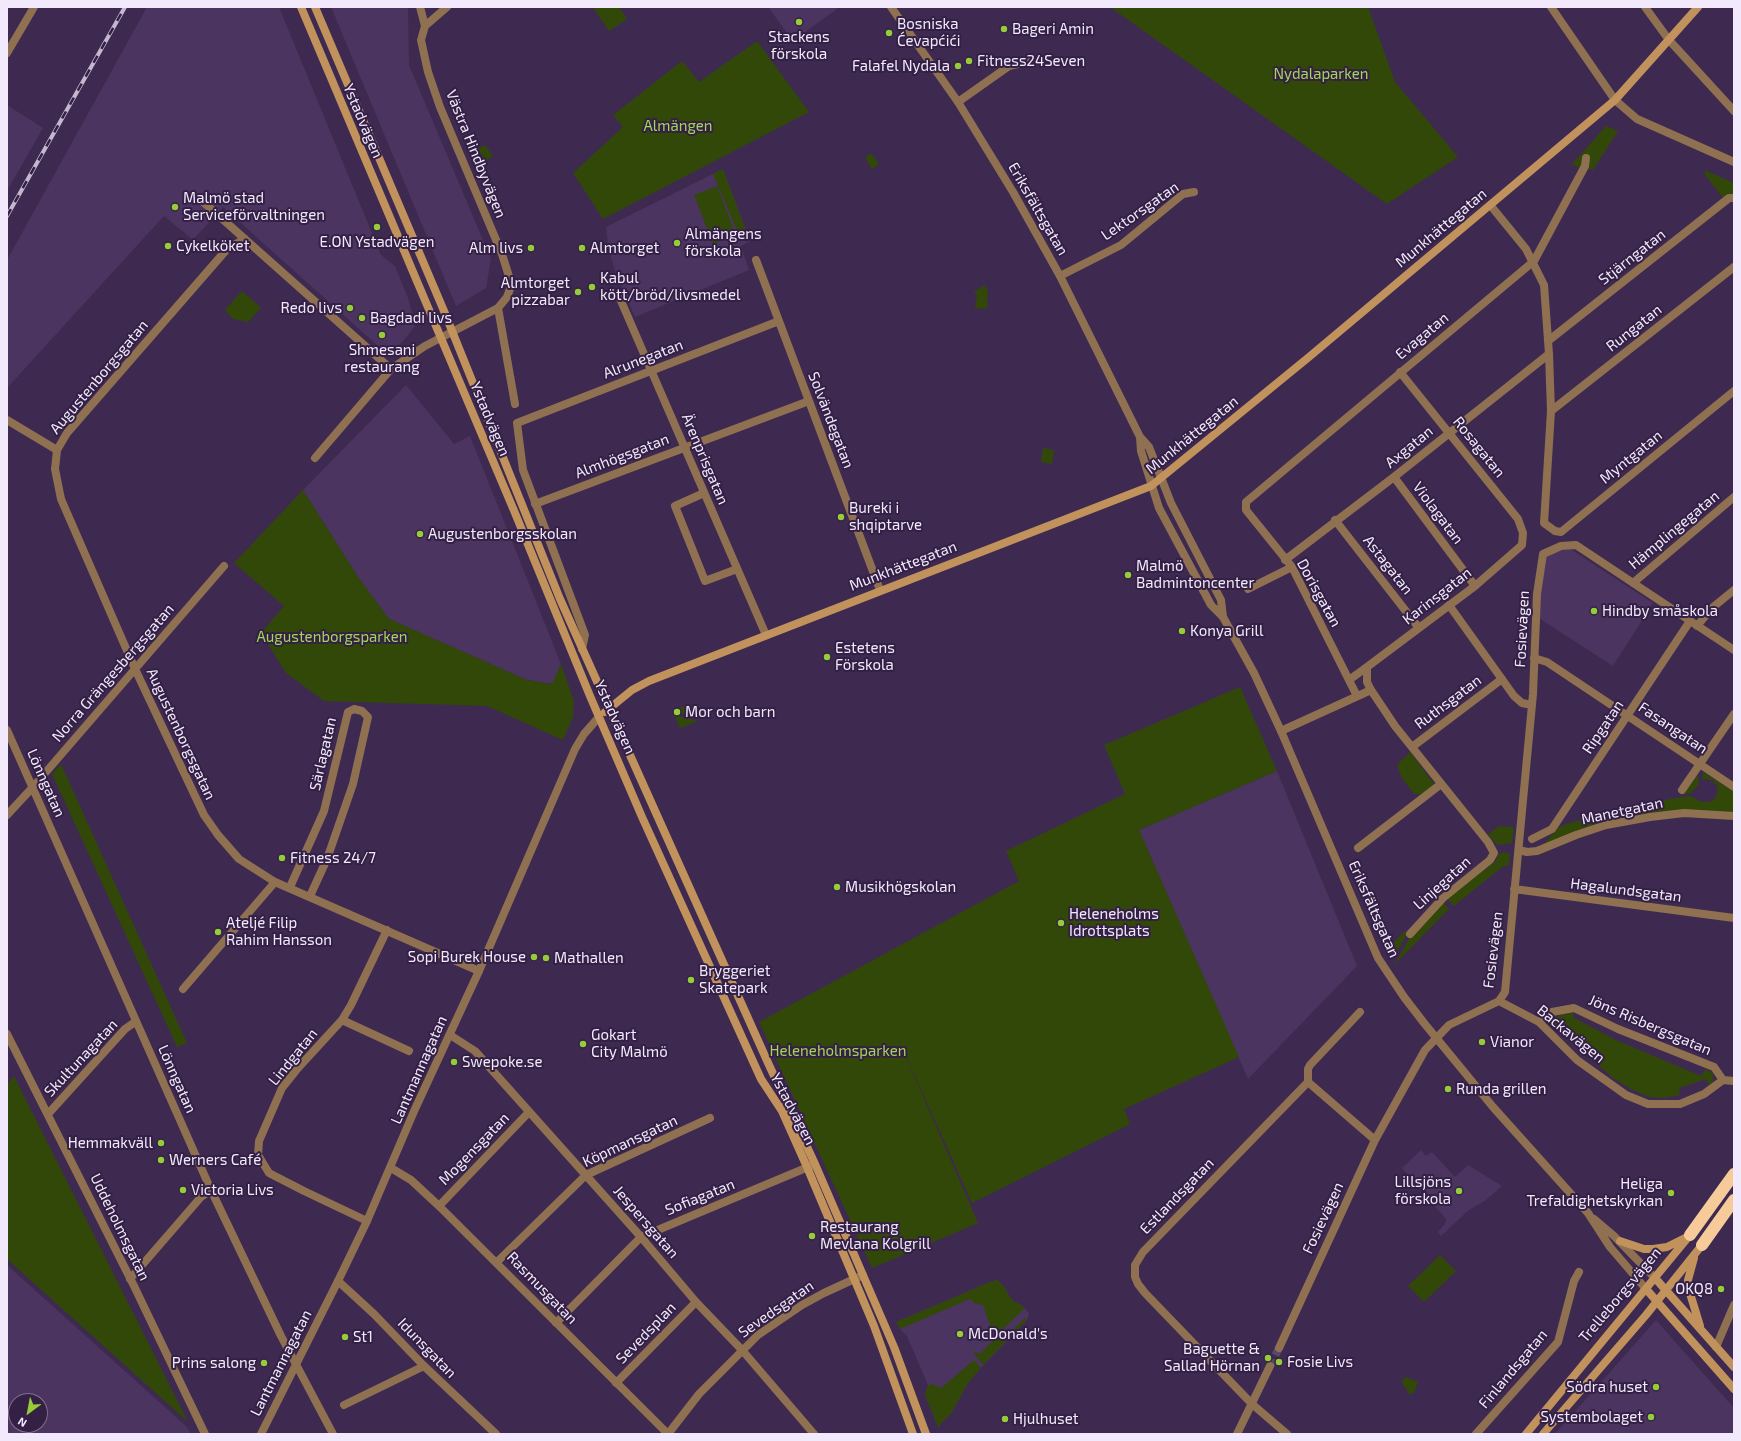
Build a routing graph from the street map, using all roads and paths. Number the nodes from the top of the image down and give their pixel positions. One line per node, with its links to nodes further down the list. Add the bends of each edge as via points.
1 (34, 7): 12 (street)
2 (301, 7): 32 (main road, Ystadvägen)
3 (315, 7): 31 (main road, Ystadvägen)
4 (420, 7): 10 (street, Västra Hindbyvägen)
5 (447, 7): 10 (street)
6 (891, 7): 15 (street, Eriksfältsgatan)
7 (1551, 7): 14 (street)
8 (1645, 7): 11 (street)
9 (1698, 7): 11 (main road, Munkhättegatan)
10 (425, 26): 29 (street, Västra Hindbyvägen, via 421,40 428,72 502,254 511,283 506,297)
11 (1669, 40): 14 (main road, Munkhättegatan); 16 (street)
12 (7, 53)
13 (1031, 62): 15 (street, via 1009,66)
14 (1615, 100): 18 (street, via 1637,119 1656,129); 22 (main road, Munkhättegatan)
15 (958, 102): 27 (street, Eriksfältsgatan)
16 (1734, 111)
17 (1586, 158): 25 (street, Evagatan, via 1585,166)
18 (1734, 162)
19 (1194, 192): 27 (street, Lektorsgatan, via 1183,194 1121,244)
20 (1734, 198): 33 (street, Stjärngatan, via 1729,198)
21 (201, 200): 23 (street)
22 (1490, 206): 25 (street); 50 (main road, Munkhättegatan)
23 (245, 239): 35 (street); 47 (street, Augustenborgsgatan, via 228,248 75,424)
24 (756, 260): 30 (street, Solvändegatan)
25 (1534, 261): 33 (street, via 1544,285); 37 (street, Evagatan)
26 (1734, 267): 41 (street, Rungatan)
27 (1060, 276): 45 (street, Eriksfältsgatan)
28 (618, 294): 36 (street, Ärenprisgatan)
29 (498, 308): 31 (street); 40 (street)
30 (779, 321): 36 (street, Alrunegatan); 39 (street, Solvändegatan)
31 (452, 332): 32 (street); 72 (main road, Ystadvägen)
32 (440, 338): 35 (street); 85 (main road, Ystadvägen)
33 (1548, 341): 34 (street)
34 (1549, 354): 41 (street); 44 (street, Axgatan)
35 (391, 369): 48 (street)
36 (652, 371): 43 (street, Alrunegatan); 46 (street, Ärenprisgatan)
37 (1400, 372): 44 (street, Rosagatan); 55 (street, Evagatan, via 1250,497 1246,502)
38 (1734, 391): 41 (street, Myntgatan, via 1561,532 1544,523)
39 (809, 401): 46 (street, Almhögsgatan); 65 (street, Solvändegatan)
40 (515, 404)
41 (1551, 411)
42 (7, 420): 47 (street)
43 (517, 423): 54 (street, Ystadvägen, via 523,470)
44 (1449, 432): 49 (street, Axgatan); 57 (street, Rosagatan, via 1518,519 1524,533)
45 (1140, 437): 50 (street, Eriksfältsgatan, via 1149,447); 51 (street, Eriksfältsgatan, via 1141,451)
46 (685, 448): 52 (street, Ärenprisgatan); 54 (street, Almhögsgatan)
47 (57, 450): 76 (street, Augustenborgsgatan, via 55,469 61,499)
48 (315, 458)
49 (1394, 477): 56 (street, Axgatan); 63 (street, Violagatan)
50 (1162, 478): 51 (main road, Munkhättegatan); 68 (street, Eriksfältsgatan, via 1171,503 1221,600)
51 (1151, 486): 65 (main road, Munkhättegatan); 68 (street, Eriksfältsgatan, via 1159,508 1211,605)
52 (704, 493): 61 (street, Ärenprisgatan); 61 (street, via 675,506 705,581)
53 (1734, 497): 62 (street, Hämplingegatan)
54 (535, 504): 72 (street, Ystadvägen, via 585,635)
55 (1246, 510): 58 (street, Dorisgatan)
56 (1335, 520): 58 (street, Axgatan); 70 (street, Astagatan)
57 (1522, 545): 63 (street, Karinsgatan)
58 (1285, 560): 60 (street, Dorisgatan)
59 (224, 566): 76 (street, Norra Grängesbergsgatan)
60 (1292, 567): 64 (street); 78 (street, Dorisgatan)
61 (737, 569): 71 (street, Ärenprisgatan)
62 (1633, 583): 69 (street); 74 (street, Fosievägen, via 1576,545 1561,546 1543,554 1537,594)
63 (1475, 586): 67 (street, Karinsgatan)
64 (1248, 589)
65 (880, 590): 71 (main road, Munkhättegatan)
66 (1734, 590): 69 (street, Ripgatan)
67 (1449, 605): 70 (street, Karinsgatan); 77 (street)
68 (1223, 617): 87 (street, Eriksfältsgatan, via 1254,673)
69 (1694, 623): 73 (street); 84 (street, Ripgatan)
70 (1419, 628): 75 (street, Karinsgatan)
71 (766, 635): 82 (main road, Munkhättegatan, via 649,680)
72 (582, 649): 82 (main road, Ystadvägen)
73 (1734, 650)
74 (1534, 658): 81 (street, Fosievägen); 84 (street, Fasangatan, via 1547,662)
75 (1367, 667): 78 (street, Karinsgatan); 79 (street, via 1367,682)
76 (135, 669): 91 (street, Norra Grängesbergsgatan); 99 (street, Augustenborgsgatan, via 204,815 238,859)
77 (1502, 679): 81 (street, via 1522,703); 88 (street, Ruthsgatan)
78 (1349, 680): 80 (street, Dorisgatan)
79 (1371, 690): 80 (street); 88 (street)
80 (1357, 696): 87 (street)
81 (1532, 705): 98 (street, Fosievägen)
82 (608, 709): 85 (main road, Munkhättegatan); 124 (main road, Ystadvägen)
83 (1734, 714): 89 (street)
84 (1628, 715): 89 (street, Fasangatan); 96 (street, Ripgatan, via 1552,829)
85 (599, 717): 106 (street, Lantmannagatan, via 575,749); 126 (main road, Ystadvägen, via 761,1079 782,1111)
86 (7, 730): 91 (street, Lönngatan)
87 (1281, 731): 115 (street, Eriksfältsgatan, via 1378,958 1404,997)
88 (1412, 747): 90 (street)
89 (1701, 763): 92 (street, Fasangatan); 93 (street)
90 (1441, 784): 97 (street); 105 (street, Linjegatan, via 1494,853 1490,860 1443,898)
91 (33, 786): 94 (street, Norra Grängesbergsgatan); 111 (street, Lönngatan)
92 (1734, 787)
93 (1682, 790)
94 (7, 816)
95 (1734, 816): 98 (street, Manetgatan, via 1684,813 1650,817 1606,825 1537,851)
96 (1532, 839)
97 (1358, 848)
98 (1519, 850): 101 (street, Fosievägen)
99 (275, 882): 100 (street, Augustenborgsgatan); 107 (street)
100 (290, 887): 102 (street, Augustenborgsgatan); 102 (street, Särlagatan, via 324,811 348,712 354,709 362,711 368,717 353,784 332,845)
101 (1514, 889): 103 (street, Hagalundsgatan); 108 (street, Fosievägen, via 1505,992)
102 (310, 896): 104 (street, Augustenborgsgatan)
103 (1734, 918)
104 (387, 930): 106 (street, Augustenborgsgatan); 110 (street, Lindgatan)
105 (1410, 934)
106 (479, 971): 114 (street, Lantmannagatan)
107 (183, 989)
108 (1499, 1001): 112 (street, Backavägen); 115 (street, Fosievägen, via 1449,1025)
109 (1360, 1012): 119 (street, via 1310,1065)
110 (342, 1020): 116 (street); 133 (street, Lindgatan, via 282,1088 259,1141 258,1155 269,1173)
111 (135, 1022): 121 (street, Skultunagatan, via 125,1029); 129 (street, Lönngatan)
112 (1539, 1022): 117 (street, Jöns Risbergsgatan, via 1552,1012 1574,1008 1618,1029 1714,1067); 117 (street, Backavägen, via 1577,1060 1626,1095 1648,1104 1680,1104 1704,1094)
113 (7, 1034): 121 (street, Uddeholmsgatan)
114 (450, 1035): 120 (street, Jespersgatan, via 475,1051); 125 (street, Lantmannagatan)
115 (1436, 1037): 123 (street, Fosievägen, via 1425,1050); 132 (street, Eriksfältsgatan, via 1493,1107)
116 (409, 1051)
117 (1723, 1080): 118 (street)
118 (1734, 1080)
119 (1308, 1082): 123 (street); 161 (street, Estlandsgatan, via 1143,1252 1135,1265 1135,1278 1144,1293)
120 (529, 1112): 128 (street, Jespersgatan); 131 (street, Mogensgatan)
121 (48, 1114): 143 (street, Uddeholmsgatan)
122 (710, 1118): 128 (street, Köpmansgatan)
123 (1375, 1140): 153 (street, Fosievägen)
124 (815, 1164): 126 (street, Sofiagatan); 140 (main road, Ystadvägen)
125 (391, 1168): 131 (street, Rasmusgatan, via 411,1180); 133 (street, Lantmannagatan)
126 (807, 1168): 135 (street, Sofiagatan); 141 (main road, Ystadvägen)
127 (1734, 1174): 134 (highway, Trelleborgsvägen)
128 (586, 1175): 135 (street, Jespersgatan); 138 (street, Köpmansgatan)
129 (211, 1190): 143 (street, via 201,1197); 155 (street, Lönngatan)
130 (1734, 1200): 137 (highway)
131 (439, 1206): 138 (street, Rasmusgatan)
132 (1588, 1213): 136 (street, Eriksfältsgatan); 145 (street, Eriksfältsgatan, via 1610,1247)
133 (367, 1221): 144 (street, Lantmannagatan)
134 (1690, 1235): 136 (main road, via 1667,1247 1653,1249 1644,1249); 142 (main road, Trelleborgsvägen)
135 (641, 1237): 147 (street, Jespersgatan); 150 (street, Sofiagatan)
136 (1620, 1241): 142 (street, Eriksfältsgatan)
137 (1699, 1248): 146 (main road); 151 (main road, via 1688,1280 1692,1304)
138 (497, 1262): 150 (street, Rasmusgatan)
139 (1579, 1272): 173 (street, Finlandsgatan, via 1574,1281 1558,1342)
140 (863, 1275): 141 (street, Sevedsgatan); 170 (main road, Ystadvägen, via 899,1360)
141 (854, 1278): 154 (street, Sevedsgatan, via 802,1305 758,1335); 169 (main road, Ystadvägen)
142 (1655, 1278): 145 (main road, Trelleborgsvägen); 146 (main road)
143 (130, 1279): 163 (street, Uddeholmsgatan)
144 (338, 1281): 155 (street, Lantmannagatan); 156 (street, Idunsgatan)
145 (1646, 1289): 148 (main road); 174 (main road, Trelleborgsvägen)
146 (1666, 1291): 148 (main road); 151 (main road)
147 (696, 1302): 154 (street, Jespersgatan); 159 (street, Sevedsplan)
148 (1657, 1302): 160 (main road); 175 (main road)
149 (1734, 1306): 152 (street)
150 (556, 1323): 159 (street, Rasmusgatan)
151 (1703, 1332): 152 (main road)
152 (1716, 1347): 158 (main road)
153 (1278, 1348)
154 (742, 1350): 167 (street, Sevedsgatan, via 699,1394); 168 (street, Jespersgatan)
155 (296, 1365): 164 (street, Lantmannagatan); 165 (street, Lönngatan)
156 (424, 1366): 162 (street); 166 (street, Idunsgatan)
157 (1270, 1366): 161 (street)
158 (1734, 1367)
159 (616, 1383): 167 (street, Rasmusgatan)
160 (1734, 1389)
161 (1252, 1404): 171 (street); 172 (street)
162 (344, 1405)
163 (205, 1434)
164 (261, 1434)
165 (333, 1434)
166 (496, 1434)
167 (668, 1434)
168 (814, 1434)
169 (913, 1434)
170 (926, 1434)
171 (1237, 1434)
172 (1288, 1434)
173 (1476, 1434)
174 (1526, 1434)
175 (1543, 1434)

